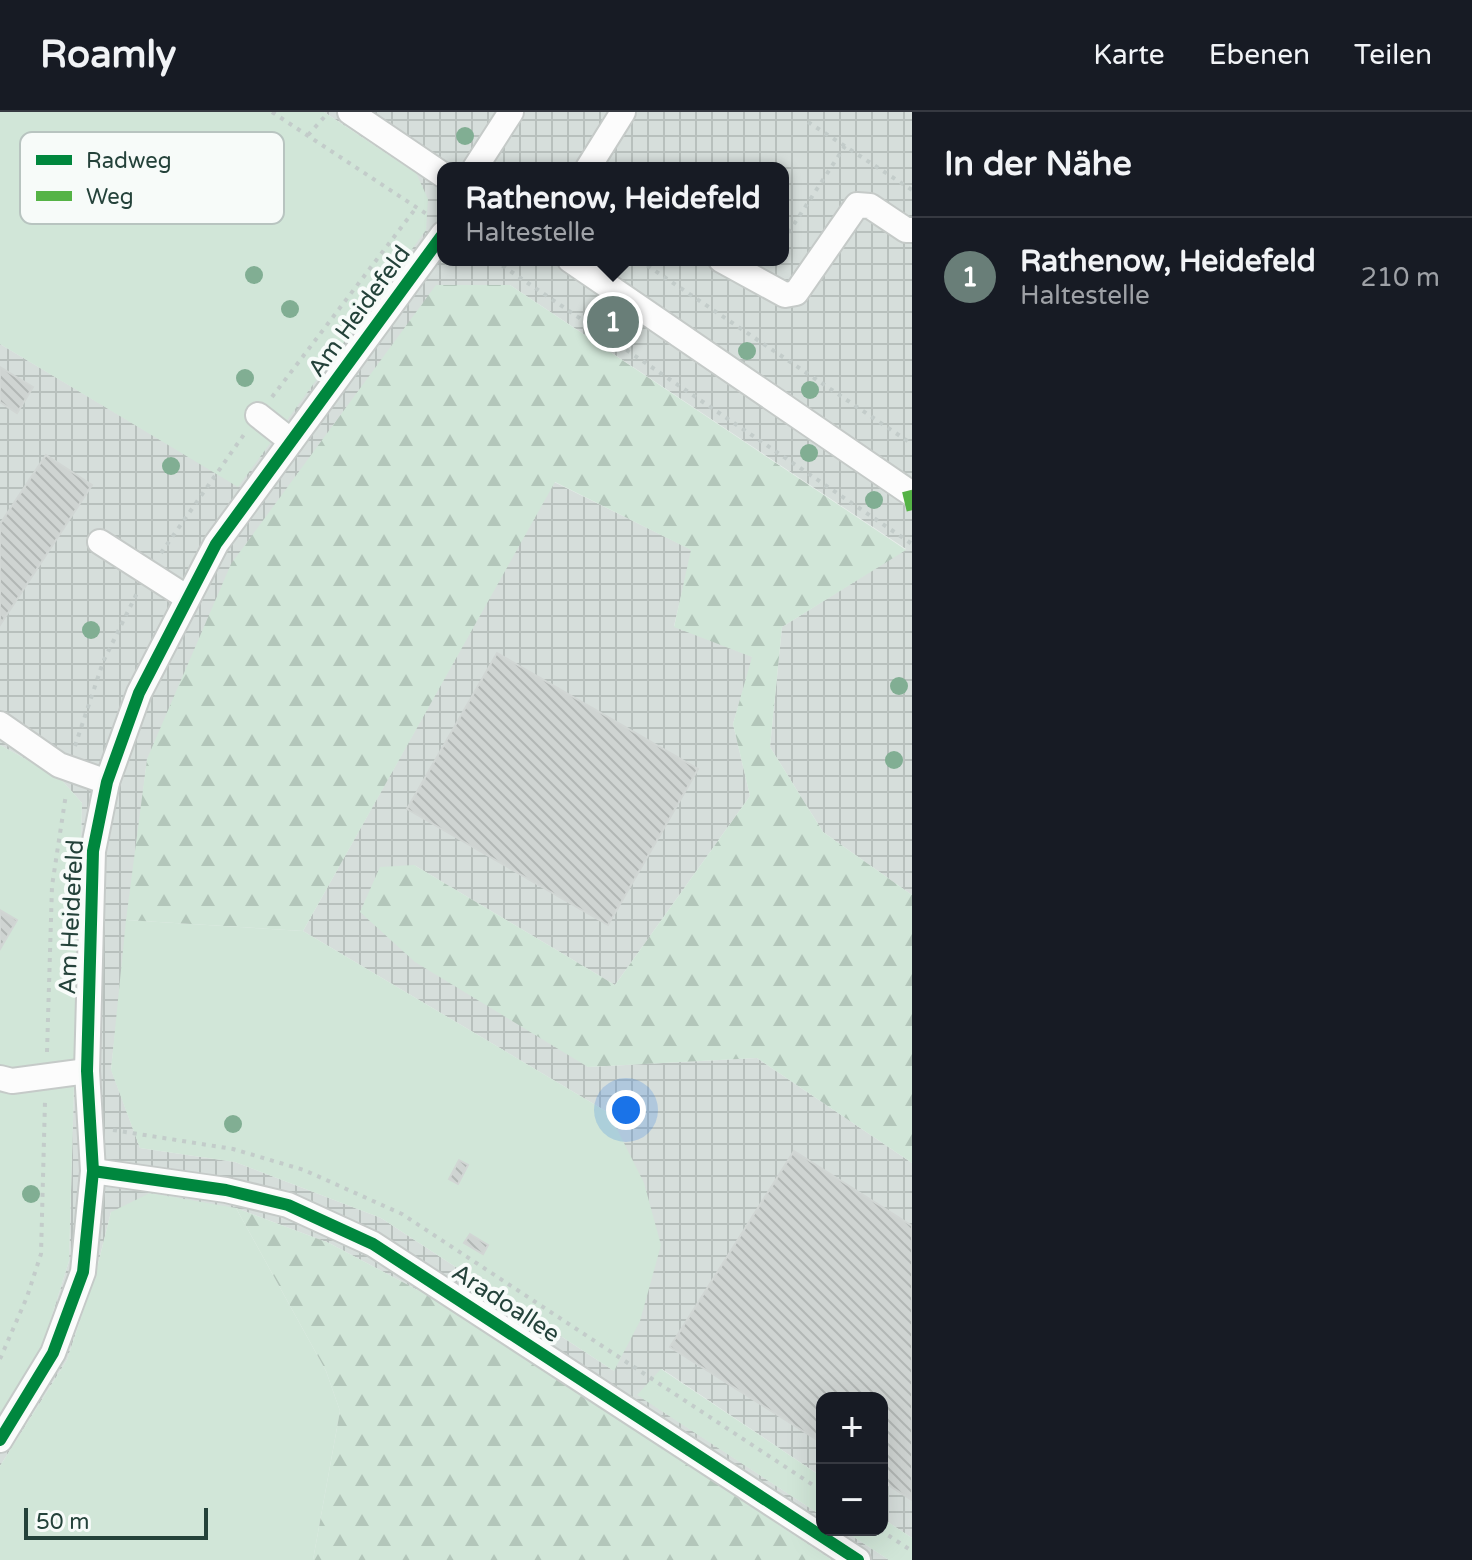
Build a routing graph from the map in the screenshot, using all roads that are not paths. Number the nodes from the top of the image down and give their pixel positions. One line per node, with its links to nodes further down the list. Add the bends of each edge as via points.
1 (350, 112): 6 (street)
2 (511, 112): 4 (street)
3 (623, 112): 5 (street)
4 (479, 162)
5 (592, 162)
6 (437, 171)
7 (436, 225): 12 (street, Am Heidefeld)
8 (912, 230): 10 (street, via 870,206 857,205 796,293 785,295)
9 (579, 266): 13 (street)
10 (718, 266)
11 (258, 415): 12 (street)
12 (291, 441): 15 (street, Am Heidefeld, via 216,544)
13 (912, 494)
14 (100, 542): 15 (street)
15 (186, 597): 17 (street, Am Heidefeld, via 139,693)
16 (0, 724): 17 (street, via 59,765)
17 (107, 782): 18 (street, Am Heidefeld, via 93,851)
18 (87, 1071): 19 (street); 20 (street, Am Heidefeld)
19 (0, 1078)
20 (93, 1171): 21 (street, Am Heidefeld, via 83,1272 53,1353); 22 (street, Aradoallee, via 226,1190 288,1205 373,1244)
21 (0, 1440)
22 (858, 1560)

